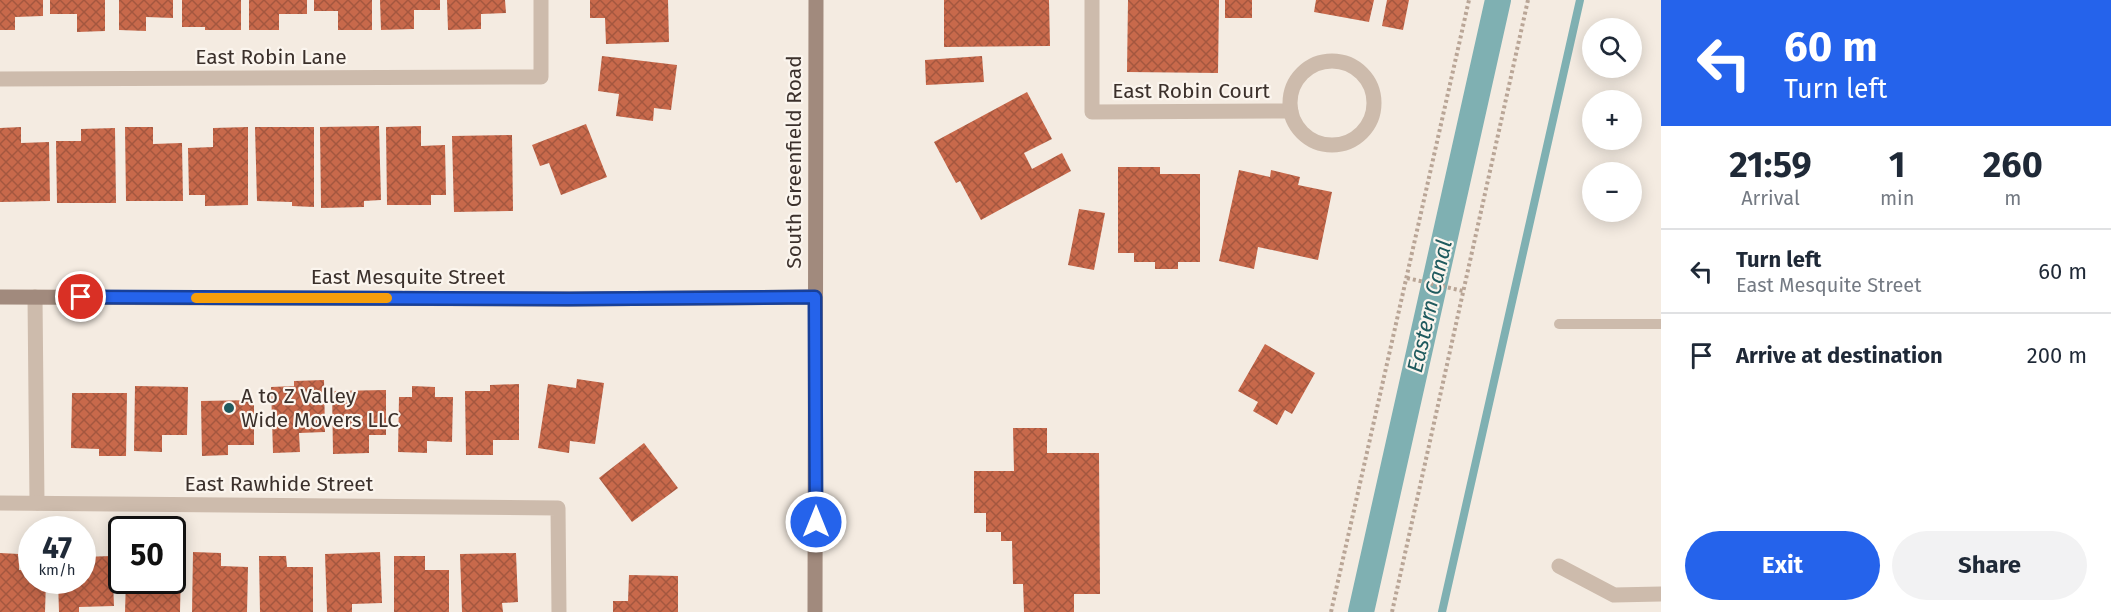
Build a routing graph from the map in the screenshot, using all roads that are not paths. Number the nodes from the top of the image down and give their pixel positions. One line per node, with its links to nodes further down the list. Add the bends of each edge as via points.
1 (542, 0): 4 (street, East Robin Lane, via 542,77)
2 (816, 0): 8 (street, South Greenfield Road)
3 (1092, 0): 5 (street, East Robin Court, via 1092,112)
4 (0, 79)
5 (1291, 111): 5 (street, East Robin Court, via 1305,135 1330,145 1357,137 1370,121 1374,101 1364,75 1341,62 1327,61 1302,73 1292,91)
6 (0, 297): 7 (street, East Mesquite Street)
7 (35, 297): 8 (street, East Mesquite Street); 12 (street)
8 (815, 297): 16 (street, South Greenfield Road)
9 (1559, 324): 10 (lane)
10 (1661, 324)
11 (0, 503): 12 (street, East Rawhide Street)
12 (37, 503): 15 (street, East Rawhide Street, via 558,508)
13 (1559, 566): 14 (street, via 1614,595)
14 (1661, 594)
15 (559, 612)
16 (815, 612)

